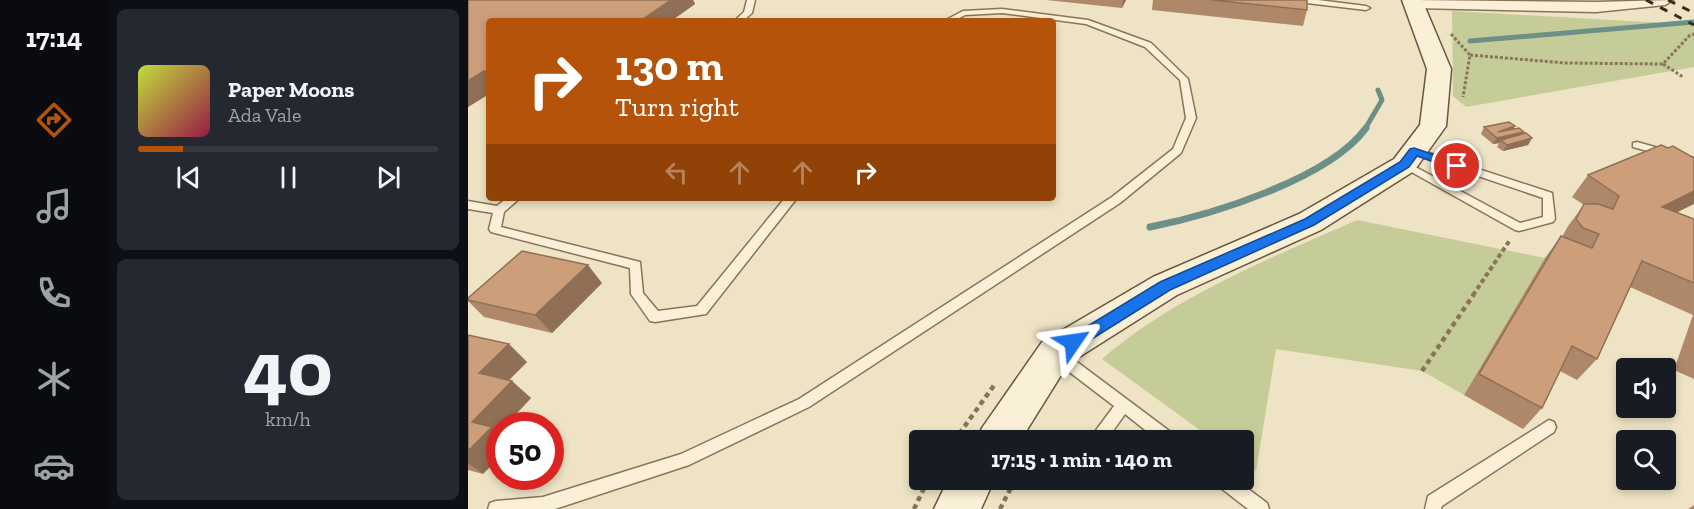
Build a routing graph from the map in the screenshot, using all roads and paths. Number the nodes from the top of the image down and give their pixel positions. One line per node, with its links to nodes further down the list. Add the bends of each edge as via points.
1 (751, 0): 6 (lane, via 748,13)
2 (1298, 0): 5 (lane)
3 (1665, 0): 4 (street, via 1596,7)
4 (1414, 2): 13 (main road, via 1439,69 1433,126)
5 (1366, 8)
6 (742, 18)
7 (954, 18): 31 (lane, via 963,13 1002,10 1088,22 1148,45 1184,79 1191,118 1177,151 1116,200 804,404 684,460 543,505)
8 (1694, 34): 10 (path)
9 (1470, 55): 10 (path, via 1598,66)
10 (1663, 64): 11 (path)
11 (1683, 77)
12 (1637, 145): 14 (lane)
13 (1409, 158): 19 (lane); 19 (lane, via 1548,196 1549,219); 20 (main road, via 1310,222 1165,286)
14 (1694, 161)
15 (510, 201): 18 (lane)
16 (789, 201): 18 (lane, via 701,310 655,317 637,294 636,265 495,229)
17 (468, 205): 18 (lane)
18 (499, 210)
19 (1519, 227): 21 (path)
20 (1055, 353): 22 (lane); 24 (main road)
21 (1422, 371)
22 (1123, 405): 25 (lane); 26 (lane)
23 (1549, 427): 36 (lane, via 1434,502)
24 (1004, 430)
25 (1106, 430)
26 (1156, 430)
27 (923, 490): 32 (path)
28 (967, 490): 33 (main road)
29 (1010, 490): 34 (path)
30 (1236, 490): 35 (lane)
31 (496, 509)
32 (914, 509)
33 (957, 509)
34 (1000, 509)
35 (1261, 509)
36 (1433, 509)

